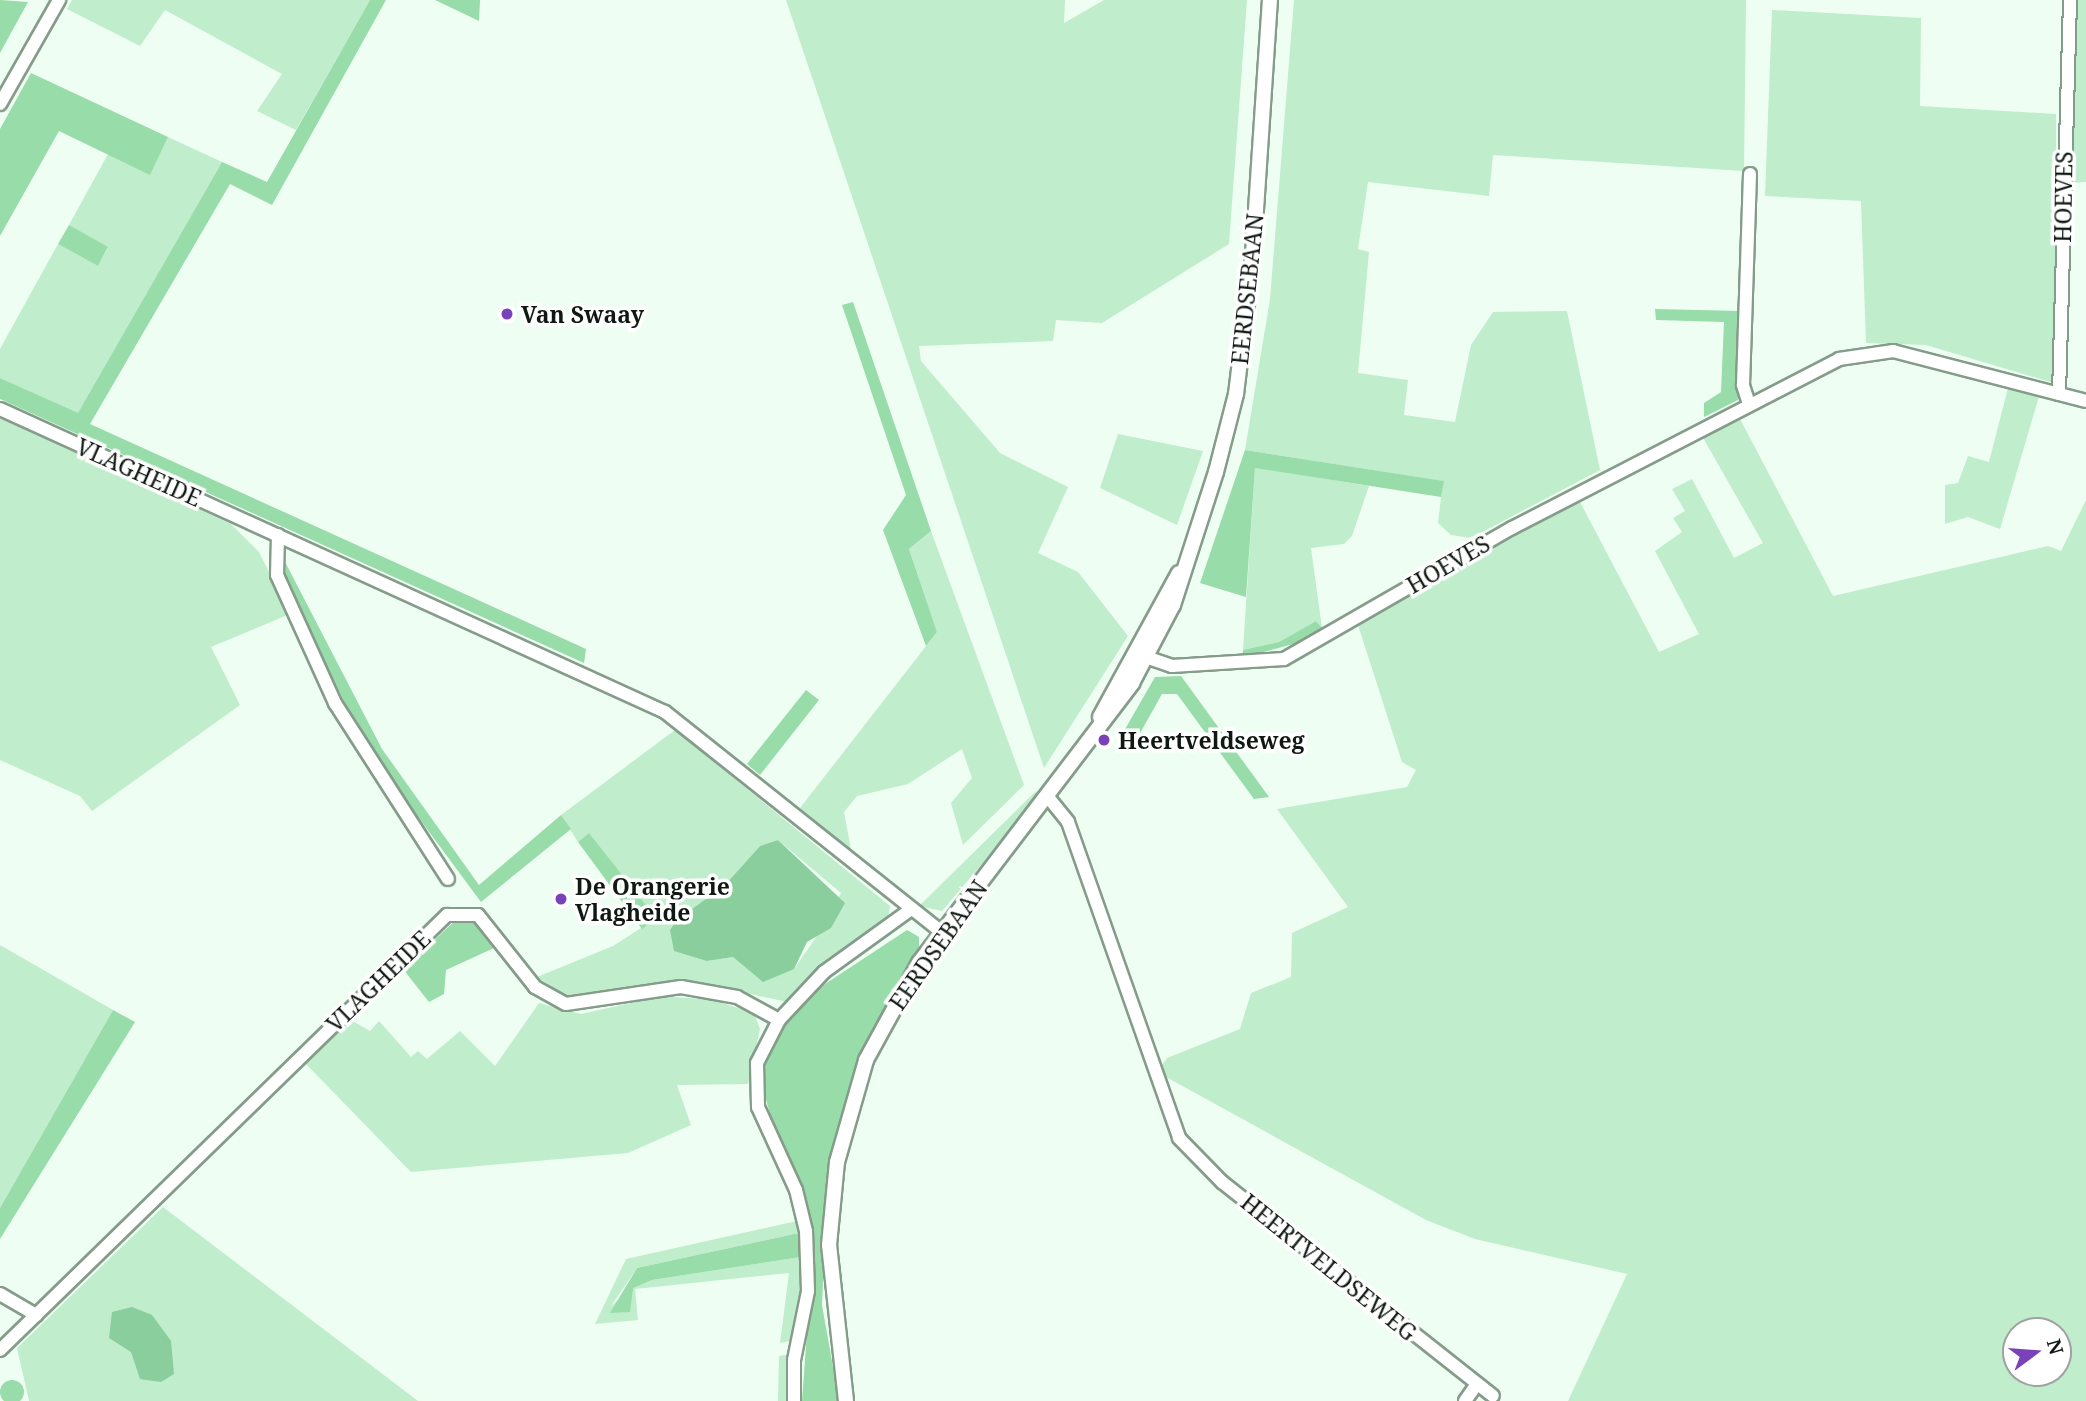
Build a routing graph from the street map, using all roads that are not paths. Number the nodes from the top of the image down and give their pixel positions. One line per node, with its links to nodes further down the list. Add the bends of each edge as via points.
1 (59, 0): 4 (street)
2 (1270, 0): 11 (main road, EERDSEBAAN, via 1253,255 1236,394 1182,571)
3 (2070, 0): 6 (street, HOEVES)
4 (0, 104)
5 (1750, 174): 8 (street, via 1743,385)
6 (2059, 394): 7 (street, HOEVES); 8 (street, HOEVES, via 1893,351 1839,359)
7 (2086, 401)
8 (1749, 404): 11 (street, HOEVES, via 1512,528 1292,655 1256,664 1172,666)
9 (0, 409): 10 (street, VLAGHEIDE)
10 (278, 535): 13 (street, via 277,575 335,703); 14 (street, VLAGHEIDE, via 665,712)
11 (1141, 656): 12 (main road, EERDSEBAAN)
12 (1048, 797): 15 (main road, EERDSEBAAN); 20 (street, HEERTVELDSEWEG, via 1068,822 1179,1138 1222,1182)
13 (448, 878)
14 (910, 910): 15 (street, VLAGHEIDE); 16 (street, via 824,972)
15 (943, 933): 23 (main road, EERDSEBAAN, via 866,1060 837,1162 829,1295)
16 (779, 1020): 18 (street, VLAGHEIDE, via 737,997 681,987 566,1004 535,987 482,918 451,913); 22 (street, via 759,1055 755,1093 796,1190 806,1231 808,1291 794,1360)
17 (0, 1294): 18 (street)
18 (36, 1315): 19 (street, VLAGHEIDE)
19 (0, 1350)
20 (1476, 1385): 21 (street, HEERTVELDSEWEG); 24 (street)
21 (1493, 1396)
22 (794, 1401)
23 (846, 1401)
24 (1465, 1401)

